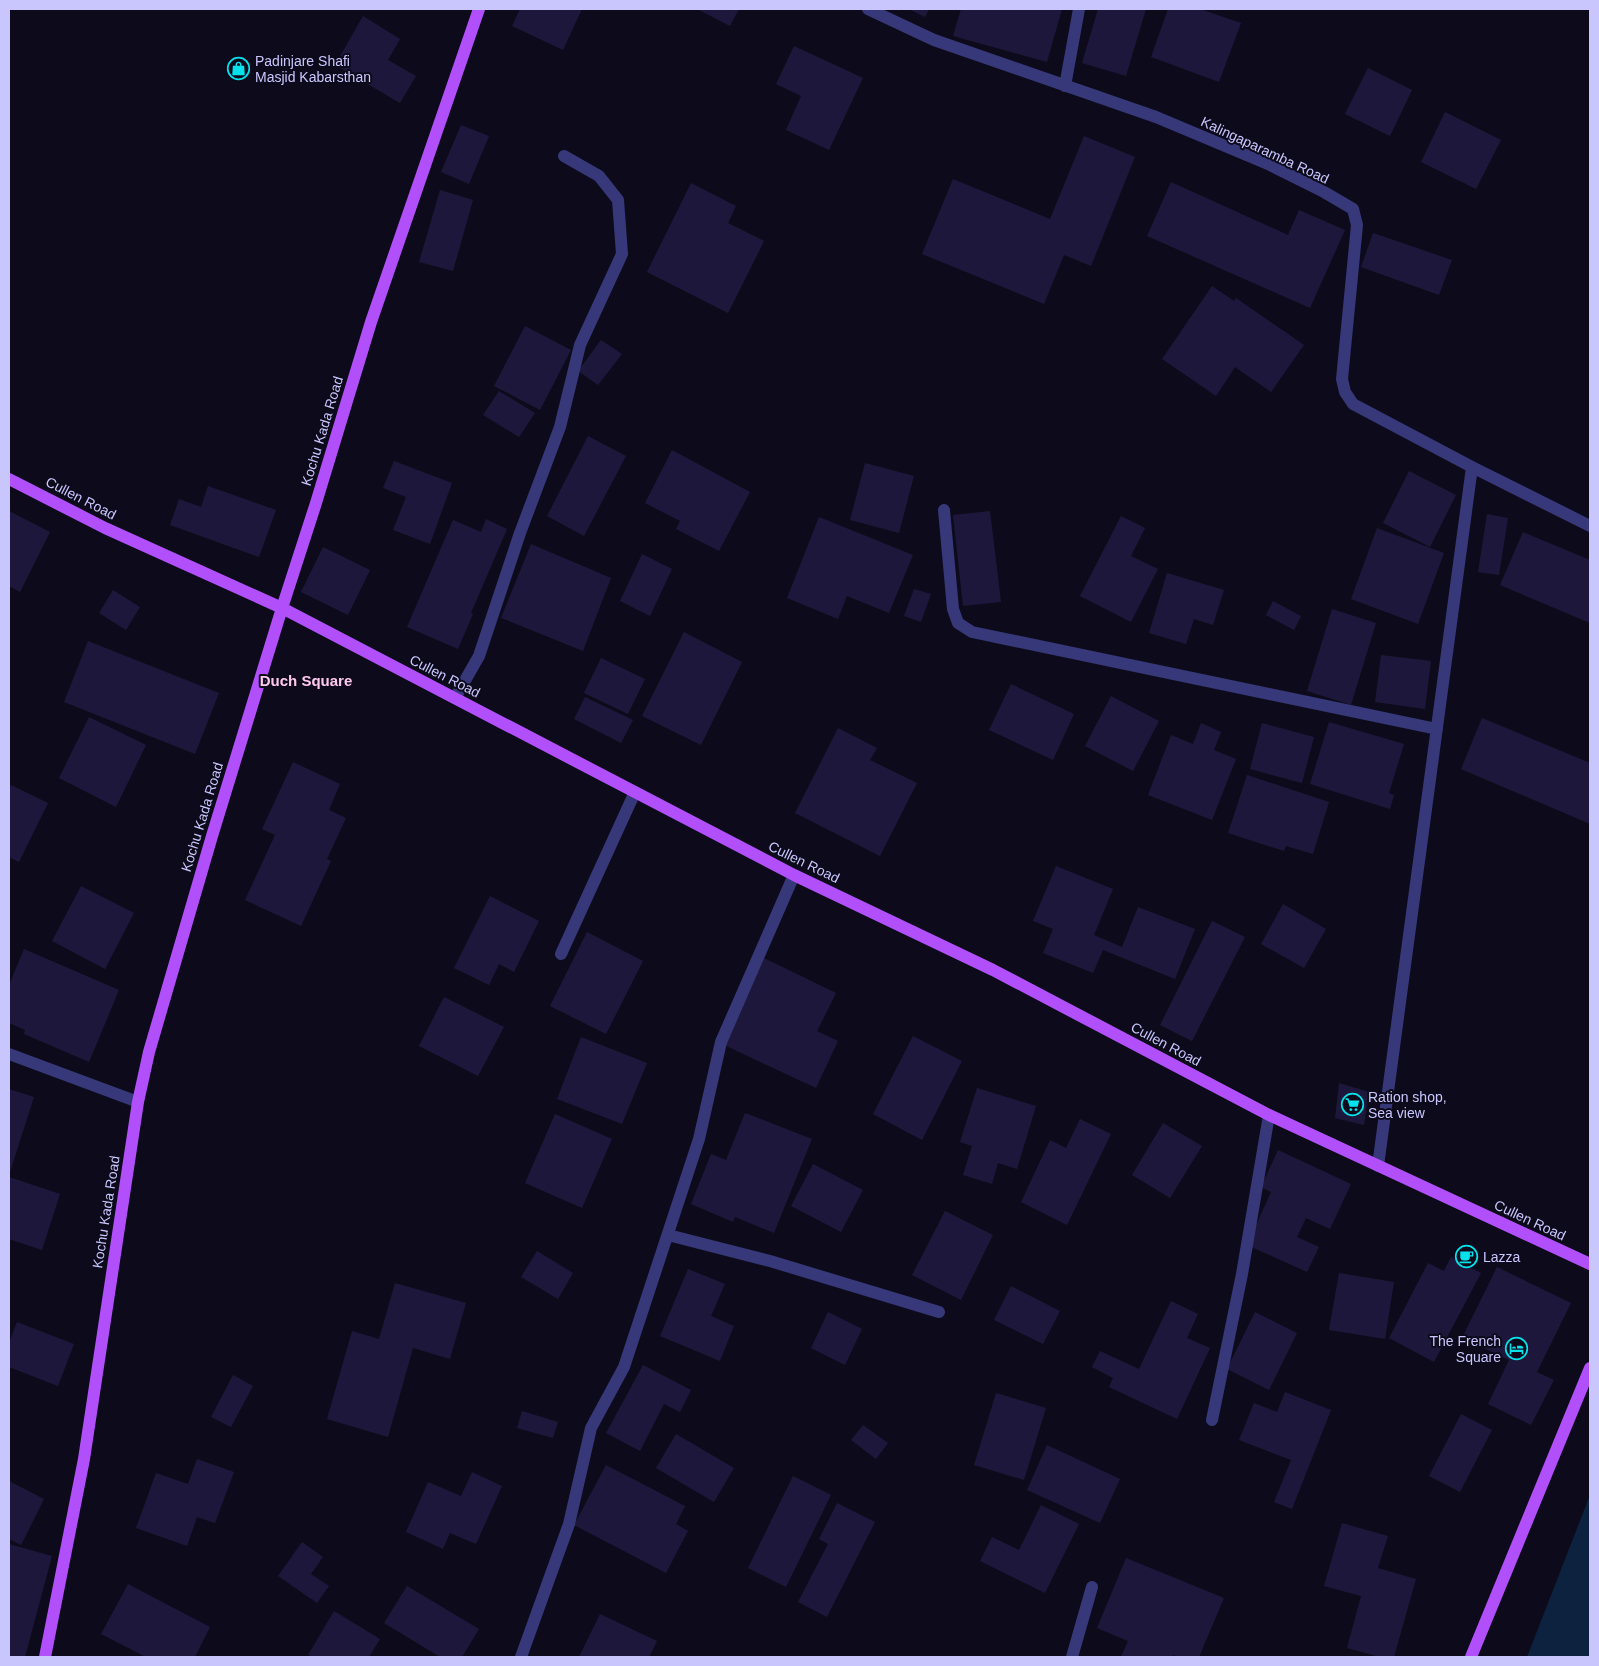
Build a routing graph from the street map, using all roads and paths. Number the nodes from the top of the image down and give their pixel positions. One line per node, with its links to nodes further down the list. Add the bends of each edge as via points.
1 (479, 9): 10 (main road, Kochu Kada Road, via 371,322)
2 (868, 9): 4 (street, Kalingaparamba Road, via 934,40)
3 (1079, 9): 4 (street)
4 (1065, 86): 6 (street, Kalingaparamba Road, via 1156,117 1268,164 1353,209 1357,225 1342,378 1345,392 1353,404)
5 (564, 156): 11 (street, via 599,176 618,200 622,254 580,345 560,427 479,656)
6 (1472, 467): 9 (street, Kalingaparamba Road); 12 (street)
7 (9, 478): 10 (main road, Cullen Road, via 106,528)
8 (944, 510): 12 (street, via 953,609 958,623 972,632)
9 (1590, 526)
10 (282, 608): 11 (main road, Cullen Road); 17 (main road, Kochu Kada Road, via 148,1052)
11 (455, 698): 13 (main road, Cullen Road)
12 (1437, 730): 19 (street)
13 (635, 792): 14 (main road, Cullen Road); 15 (street)
14 (794, 875): 18 (main road, Cullen Road, via 993,970); 20 (street, via 721,1042 699,1139)
15 (561, 954)
16 (9, 1054): 17 (street)
17 (138, 1102): 26 (main road, Kochu Kada Road, via 84,1459)
18 (1269, 1115): 19 (main road, Cullen Road); 24 (street, via 1242,1274)
19 (1378, 1166): 21 (main road, Cullen Road)
20 (668, 1235): 22 (street); 27 (street, via 624,1367 591,1428 569,1524)
21 (1590, 1264)
22 (939, 1312)
23 (1590, 1368): 29 (main road)
24 (1212, 1420)
25 (1092, 1587): 28 (street)
26 (45, 1657)
27 (521, 1657)
28 (1072, 1657)
29 (1471, 1657)

